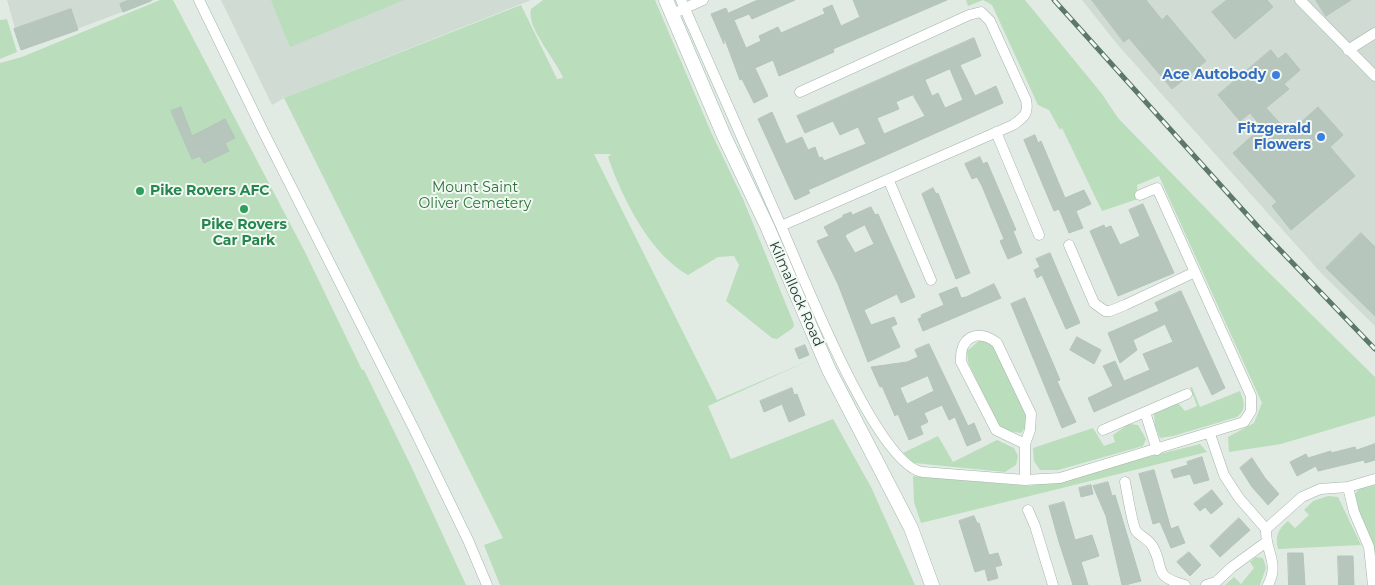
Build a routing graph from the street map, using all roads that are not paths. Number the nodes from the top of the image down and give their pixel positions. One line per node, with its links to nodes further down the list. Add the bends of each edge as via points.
1 (199, 0): 35 (street, via 414,428)
2 (666, 0): 6 (main road, Kilmallock Road)
3 (703, 0): 5 (street)
4 (1300, 0): 8 (street)
5 (683, 4): 6 (street); 11 (street)
6 (671, 14): 12 (main road, Kilmallock Road)
7 (1375, 33): 8 (street)
8 (1348, 50): 9 (street)
9 (1375, 76)
10 (800, 92): 13 (street, via 981,12 990,21 1028,110 1013,125)
11 (728, 108): 12 (street); 16 (street)
12 (715, 114): 21 (main road, Kilmallock Road)
13 (996, 132): 14 (street); 17 (street)
14 (890, 181): 16 (street); 20 (street)
15 (1140, 195): 19 (street, via 1157,188)
16 (781, 226): 21 (street)
17 (1039, 235)
18 (1069, 245): 19 (street, via 1094,303 1105,311 1125,305)
19 (1194, 272): 25 (street, via 1252,403 1244,422)
20 (931, 280)
21 (807, 302): 29 (street, via 886,442 910,468 923,472); 36 (main road, Kilmallock Road, via 842,396 911,528)
22 (1187, 394): 23 (street)
23 (1144, 412): 24 (street); 27 (street)
24 (1103, 430)
25 (1210, 434): 27 (street); 33 (street, via 1224,474 1239,498)
26 (1024, 444): 26 (street, via 1030,430 1031,414 997,343 989,337 972,337 965,343 962,362 996,430); 29 (street)
27 (1157, 450): 29 (street, via 1060,478)
28 (1375, 479): 31 (street)
29 (1025, 480)
30 (1125, 482): 38 (street, via 1136,531 1154,548 1163,575)
31 (1348, 487): 33 (street, via 1320,489 1302,497); 41 (street, via 1354,512 1369,547)
32 (1028, 510): 37 (street)
33 (1266, 529): 34 (street)
34 (1265, 543): 39 (street, via 1216,582); 40 (street, via 1274,561)
35 (487, 585)
36 (932, 585)
37 (1053, 585)
38 (1185, 585)
39 (1206, 585)
40 (1268, 585)
41 (1373, 585)

